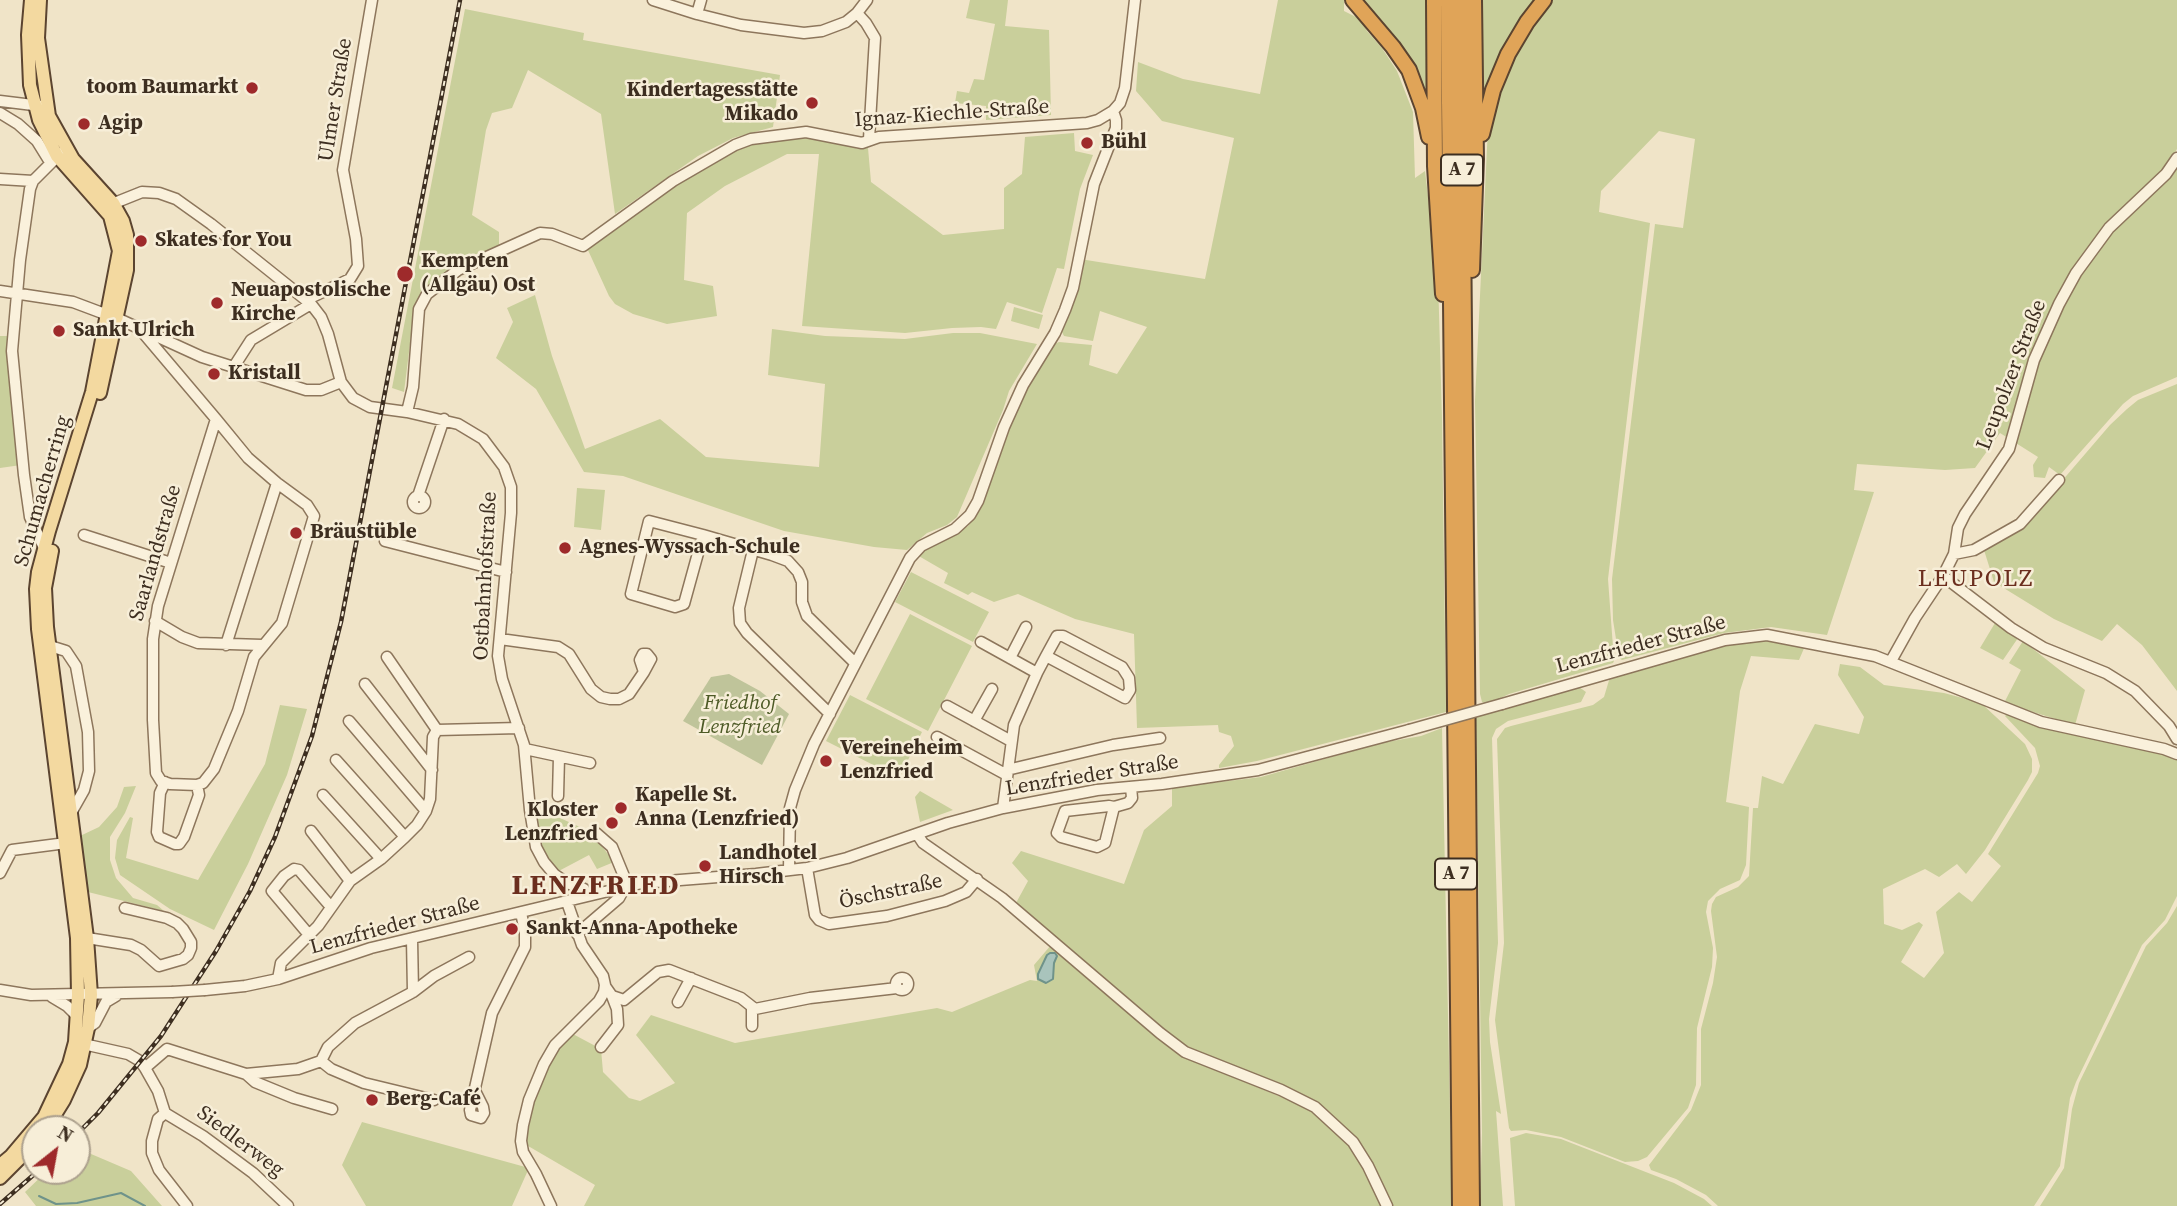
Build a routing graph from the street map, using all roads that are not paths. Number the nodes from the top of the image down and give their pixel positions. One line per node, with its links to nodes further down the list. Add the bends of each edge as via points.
1 (31, 0): 17 (main road, Schumacherring, via 29,72)
2 (40, 0): 17 (main road, Schumacherring)
3 (372, 0): 30 (street, Ulmer Straße, via 343,170 358,266 350,279)
4 (653, 0): 15 (street)
5 (701, 0): 15 (street)
6 (867, 0): 14 (street)
7 (1135, 0): 18 (street, via 1125,88)
8 (1353, 0): 24 (highway, via 1409,70 1423,108)
9 (1434, 0): 24 (highway)
10 (1448, 0): 33 (highway, A 7)
11 (1461, 0): 34 (highway, A 7)
12 (1474, 0): 23 (highway)
13 (1544, 0): 23 (highway, via 1508,54 1482,126)
14 (857, 13): 15 (street, via 833,27 804,33); 20 (street, via 875,38)
15 (697, 14)
16 (0, 101): 17 (street)
17 (41, 106): 21 (main road, Schumacherring, via 51,121)
18 (1113, 111): 20 (street, Ignaz-Kiechle-Straße, via 1087,123); 64 (street, via 1116,128 1094,184 1073,288 1055,333 1004,427 978,501 963,523 926,543 910,558)
19 (0, 113): 21 (street)
20 (869, 139): 37 (street, Ignaz-Kiechle-Straße, via 856,144 806,132 743,142 673,181 583,246 540,233 458,270 427,294 417,314)
21 (58, 155): 26 (street); 27 (main road, Schumacherring)
22 (2177, 158): 49 (street, Leupolzer Straße, via 2109,228 2076,274 2034,360 2009,449 1965,514)
23 (1476, 159): 34 (highway, via 1470,312)
24 (1435, 166): 33 (highway, via 1443,292)
25 (0, 178): 26 (street)
26 (33, 181): 29 (street)
27 (109, 205): 30 (street, via 149,191 176,199); 31 (main road, Schumacherring, via 119,251)
28 (0, 290): 29 (street)
29 (16, 292): 31 (street, via 73,302); 47 (street, via 12,351 24,475 30,517)
30 (308, 302): 35 (street, Ulmer Straße, via 251,340); 36 (street, via 321,317)
31 (113, 317): 32 (street); 43 (main road, Schumacherring)
32 (139, 328): 35 (street); 38 (street)
33 (1451, 329): 151 (highway, A 7)
34 (1464, 341): 152 (highway, A 7)
35 (233, 368): 36 (street, via 313,391)
36 (341, 382): 37 (street, Ostbahnhofstraße, via 353,398 370,407)
37 (407, 412): 39 (street, Ostbahnhofstraße)
38 (216, 419): 41 (street); 50 (street, Saarlandstraße)
39 (444, 419): 42 (street); 51 (street, Ostbahnhofstraße, via 483,439 504,467 511,487)
40 (2059, 480): 49 (street, via 2020,524 1974,550)
41 (277, 484): 57 (street); 58 (street, via 314,516 282,623)
42 (418, 496)
43 (55, 526): 47 (main road, Schumacherring); 59 (main road, Schumacherring, via 45,588)
44 (84, 535): 50 (street)
45 (703, 535): 45 (street, via 684,604 675,607 631,594 649,521); 48 (street)
46 (386, 541): 51 (street)
47 (44, 548): 101 (main road, Schumacherring, via 36,589 38,629)
48 (753, 550): 64 (street, via 788,561 798,572 807,616); 71 (street, via 739,608 740,623)
49 (1954, 554): 52 (street, Leupolzer Straße)
50 (171, 563): 53 (street, Saarlandstraße)
51 (506, 572): 55 (street, Ostbahnhofstraße)
52 (1943, 576): 63 (street, Leupolzer Straße); 79 (street, via 2044,648 2106,673 2135,691)
53 (155, 621): 57 (street, via 198,643); 88 (street, Saarlandstraße, via 153,720 156,773)
54 (1026, 627): 62 (street)
55 (500, 639): 65 (street, via 558,647 569,654 591,689 610,699 629,694); 69 (street, Ostbahnhofstraße, via 502,679)
56 (981, 642): 62 (street)
57 (226, 645): 58 (street)
58 (262, 645): 89 (street, via 214,769)
59 (50, 646): 96 (main road, Schumacherring); 96 (street, via 66,651 76,666 88,732 89,771)
60 (1046, 656): 60 (street, via 1057,636 1063,636 1126,671 1130,685 1125,698); 66 (street)
61 (387, 657): 76 (street)
62 (1010, 658): 66 (street)
63 (1891, 660): 82 (street, Lenzfrieder Straße, via 2041,722); 90 (street, Lenzfrieder Straße, bridge, via 1767,635 1715,643 1258,770)
64 (855, 663): 71 (street)
65 (644, 672)
66 (1037, 673): 80 (street)
67 (365, 684): 86 (street)
68 (992, 689): 73 (street)
69 (513, 706): 74 (street); 75 (street, Ostbahnhofstraße)
70 (947, 706): 73 (street)
71 (830, 714): 104 (street, via 792,800)
72 (349, 721): 95 (street)
73 (974, 721): 80 (street)
74 (499, 728): 75 (street); 76 (street)
75 (519, 728): 81 (street, Ostbahnhofstraße)
76 (437, 730): 86 (street)
77 (937, 737): 87 (street)
78 (1160, 738): 87 (street)
79 (2177, 739)
80 (1011, 741): 87 (street)
81 (525, 749): 83 (street); 109 (street, Ostbahnhofstraße, via 536,847 554,874)
82 (2177, 754)
83 (559, 757): 85 (street); 92 (street)
84 (337, 760): 100 (street)
85 (590, 763)
86 (432, 770): 95 (street)
87 (1007, 772): 94 (street)
88 (164, 782): 89 (street); 89 (street, via 157,832 175,844 182,842)
89 (200, 784)
90 (1131, 787): 93 (street, via 1128,803); 94 (street, Lenzfrieder Straße)
91 (323, 794): 102 (street)
92 (558, 796)
93 (1114, 807): 93 (street, via 1105,843 1097,847 1057,833 1065,811)
94 (1003, 808): 99 (street, Lenzfrieder Straße)
95 (426, 811): 100 (street)
96 (71, 813): 116 (main road, Schumacherring)
97 (311, 831): 107 (street)
98 (596, 833): 108 (street, via 612,847)
99 (917, 834): 103 (street, Lenzfrieder Straße); 106 (street, via 923,843)
100 (405, 837): 102 (street)
101 (66, 843): 105 (street, via 12,850); 127 (main road, Schumacherring)
102 (381, 859): 107 (street)
103 (807, 868): 104 (street, Lenzfrieder Straße); 106 (street, Öschstraße, via 815,915 829,924 945,901 966,892)
104 (789, 870): 108 (street, Lenzfrieder Straße)
105 (0, 873)
106 (977, 879): 150 (street, via 1185,1052 1315,1107 1353,1142)
107 (350, 881): 111 (street)
108 (626, 887): 110 (street, Lenzfrieder Straße); 114 (street)
109 (584, 889)
110 (567, 902): 113 (street, Lenzfrieder Straße); 114 (street)
111 (331, 907): 115 (street); 115 (street, via 299,870 293,869 272,891)
112 (125, 908): 116 (street, via 177,923 191,942 188,955 159,966 131,945)
113 (521, 913): 117 (street, Lenzfrieder Straße); 139 (street, via 525,947 492,1013)
114 (577, 934): 121 (street)
115 (310, 936): 120 (street, via 281,963)
116 (87, 938): 127 (main road, Schumacherring)
117 (412, 939): 120 (street, Lenzfrieder Straße); 124 (street)
118 (469, 957): 124 (street)
119 (691, 978): 128 (street, via 663,969 629,998); 129 (street); 130 (street, via 741,998)
120 (278, 979): 125 (street, Lenzfrieder Straße, bridge, via 205,990)
121 (605, 985): 128 (street); 149 (street, via 599,1001 555,1045 529,1100 523,1152)
122 (897, 988): 130 (street)
123 (0, 990): 126 (street, Lenzfrieder Straße)
124 (413, 992): 136 (street, via 355,1023 328,1047)
125 (120, 994): 127 (street, Lenzfrieder Straße); 133 (street, via 106,1002)
126 (49, 995): 127 (street, Lenzfrieder Straße); 131 (street)
127 (85, 995): 131 (main road, Schumacherring); 133 (main road, Schumacherring)
128 (612, 996): 135 (street, via 618,1026)
129 (678, 1002)
130 (752, 1008): 132 (street)
131 (77, 1016): 134 (main road, Schumacherring)
132 (752, 1026)
133 (88, 1028): 134 (main road, Schumacherring)
134 (80, 1043): 137 (street, via 128,1054); 143 (main road, Schumacherring, via 80,1065); 145 (main road, Schumacherring, via 44,1118)
135 (601, 1047)
136 (321, 1061): 138 (street, via 298,1069); 140 (street, via 364,1083)
137 (145, 1068): 138 (street, via 167,1049); 142 (street)
138 (246, 1074): 141 (street, via 294,1098)
139 (475, 1091)
140 (434, 1100)
141 (331, 1109)
142 (165, 1113): 147 (street, via 158,1119 152,1153 159,1170); 148 (street, Siedlerweg, via 233,1157)
143 (55, 1115)
144 (21, 1157): 146 (main road)
145 (0, 1166)
146 (0, 1178)
147 (187, 1206)
148 (288, 1206)
149 (551, 1206)
150 (1387, 1206)
151 (1460, 1206)
152 (1472, 1206)

